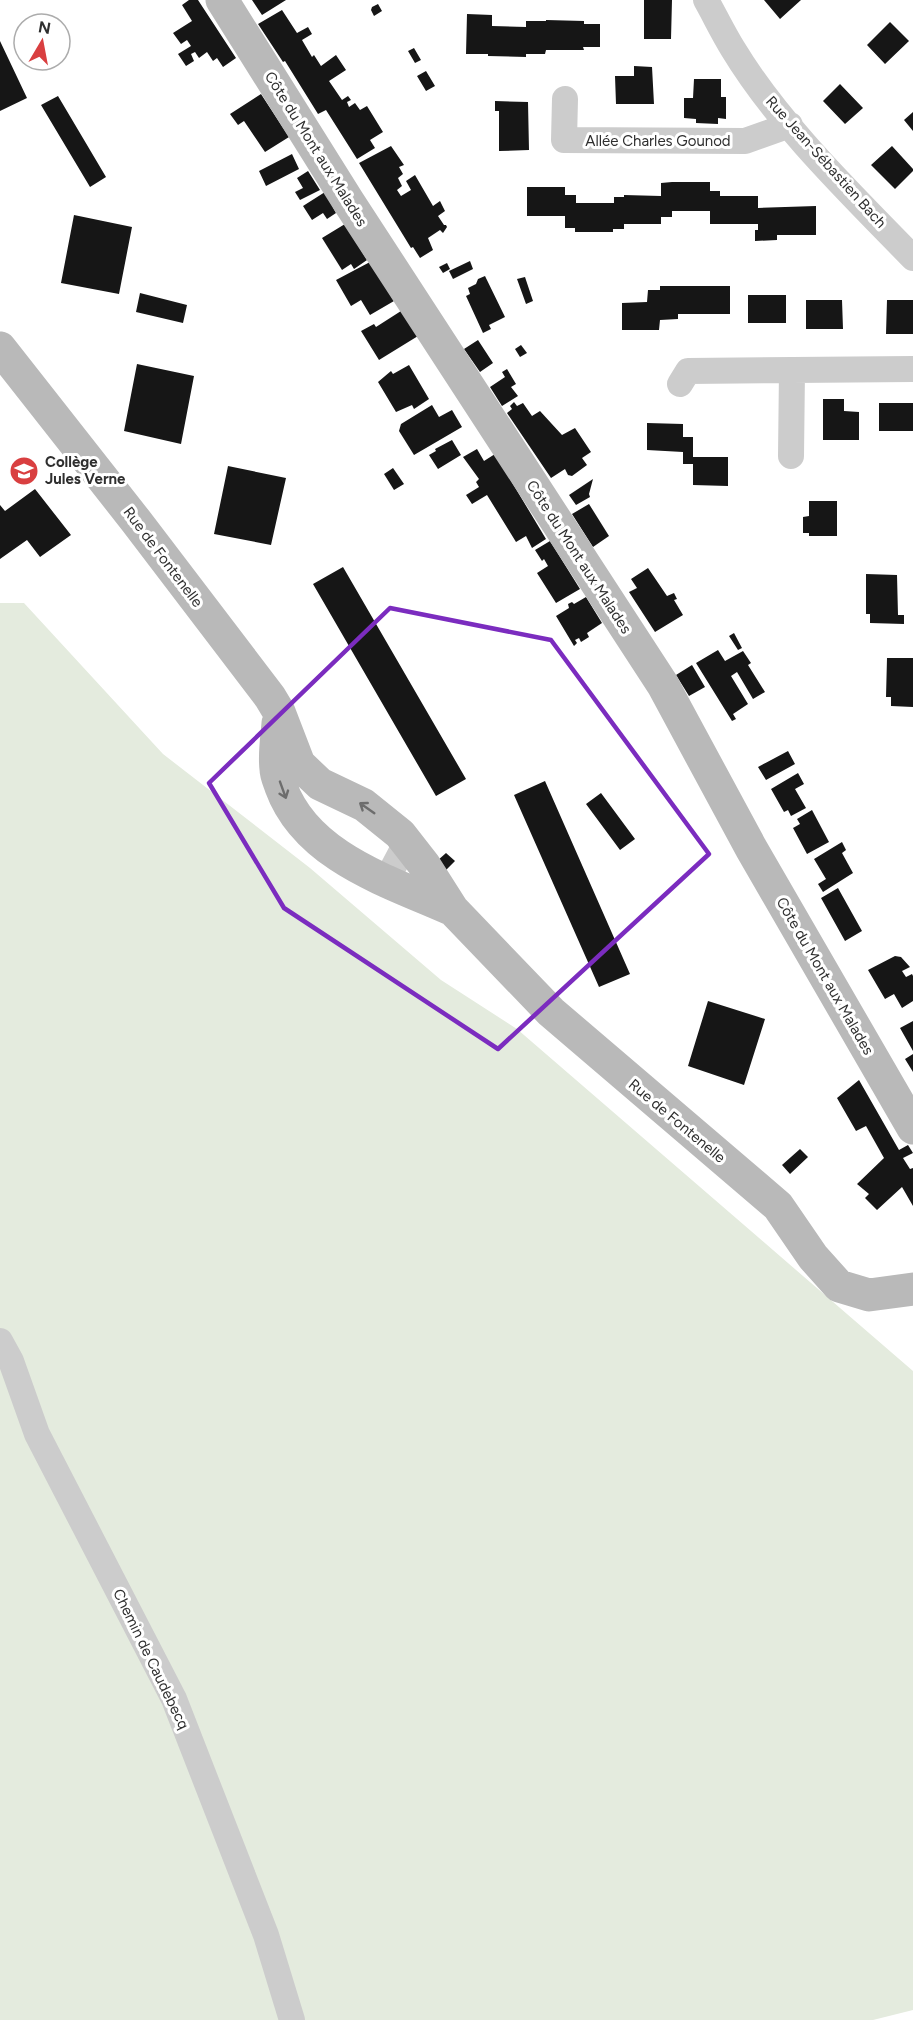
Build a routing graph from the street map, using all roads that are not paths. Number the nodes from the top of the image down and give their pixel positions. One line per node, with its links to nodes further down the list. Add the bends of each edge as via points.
1 (222, 0): 15 (street, Côte du Mont aux Malades, via 663,685 751,848)
2 (706, 0): 4 (street, Rue Jean-Sébastien Bach, via 733,50)
3 (565, 99): 4 (street, Allée Charles Gounod, via 564,140 746,141)
4 (790, 125): 5 (street, Rue Jean-Sébastien Bach)
5 (913, 258)
6 (0, 348): 11 (street, Rue de Fontenelle)
7 (913, 369): 8 (street)
8 (792, 370): 9 (street, via 688,371); 10 (street)
9 (680, 384)
10 (791, 456)
11 (279, 712): 12 (street, Rue de Fontenelle, one-way to 11, via 364,805 320,784 299,764); 13 (street, Rue de Fontenelle, one-way to 13, via 276,770 286,799 304,827 324,844)
12 (406, 843): 13 (street); 14 (street, Rue de Fontenelle)
13 (386, 881): 14 (street, Rue de Fontenelle)
14 (453, 910): 16 (street, Rue de Fontenelle, via 551,1012 778,1206 813,1257 839,1286 869,1295)
15 (913, 1128)
16 (913, 1289)
17 (0, 1341): 18 (street, Chemin de Caudebecq, via 37,1434 174,1699 266,1935)
18 (292, 2020)

